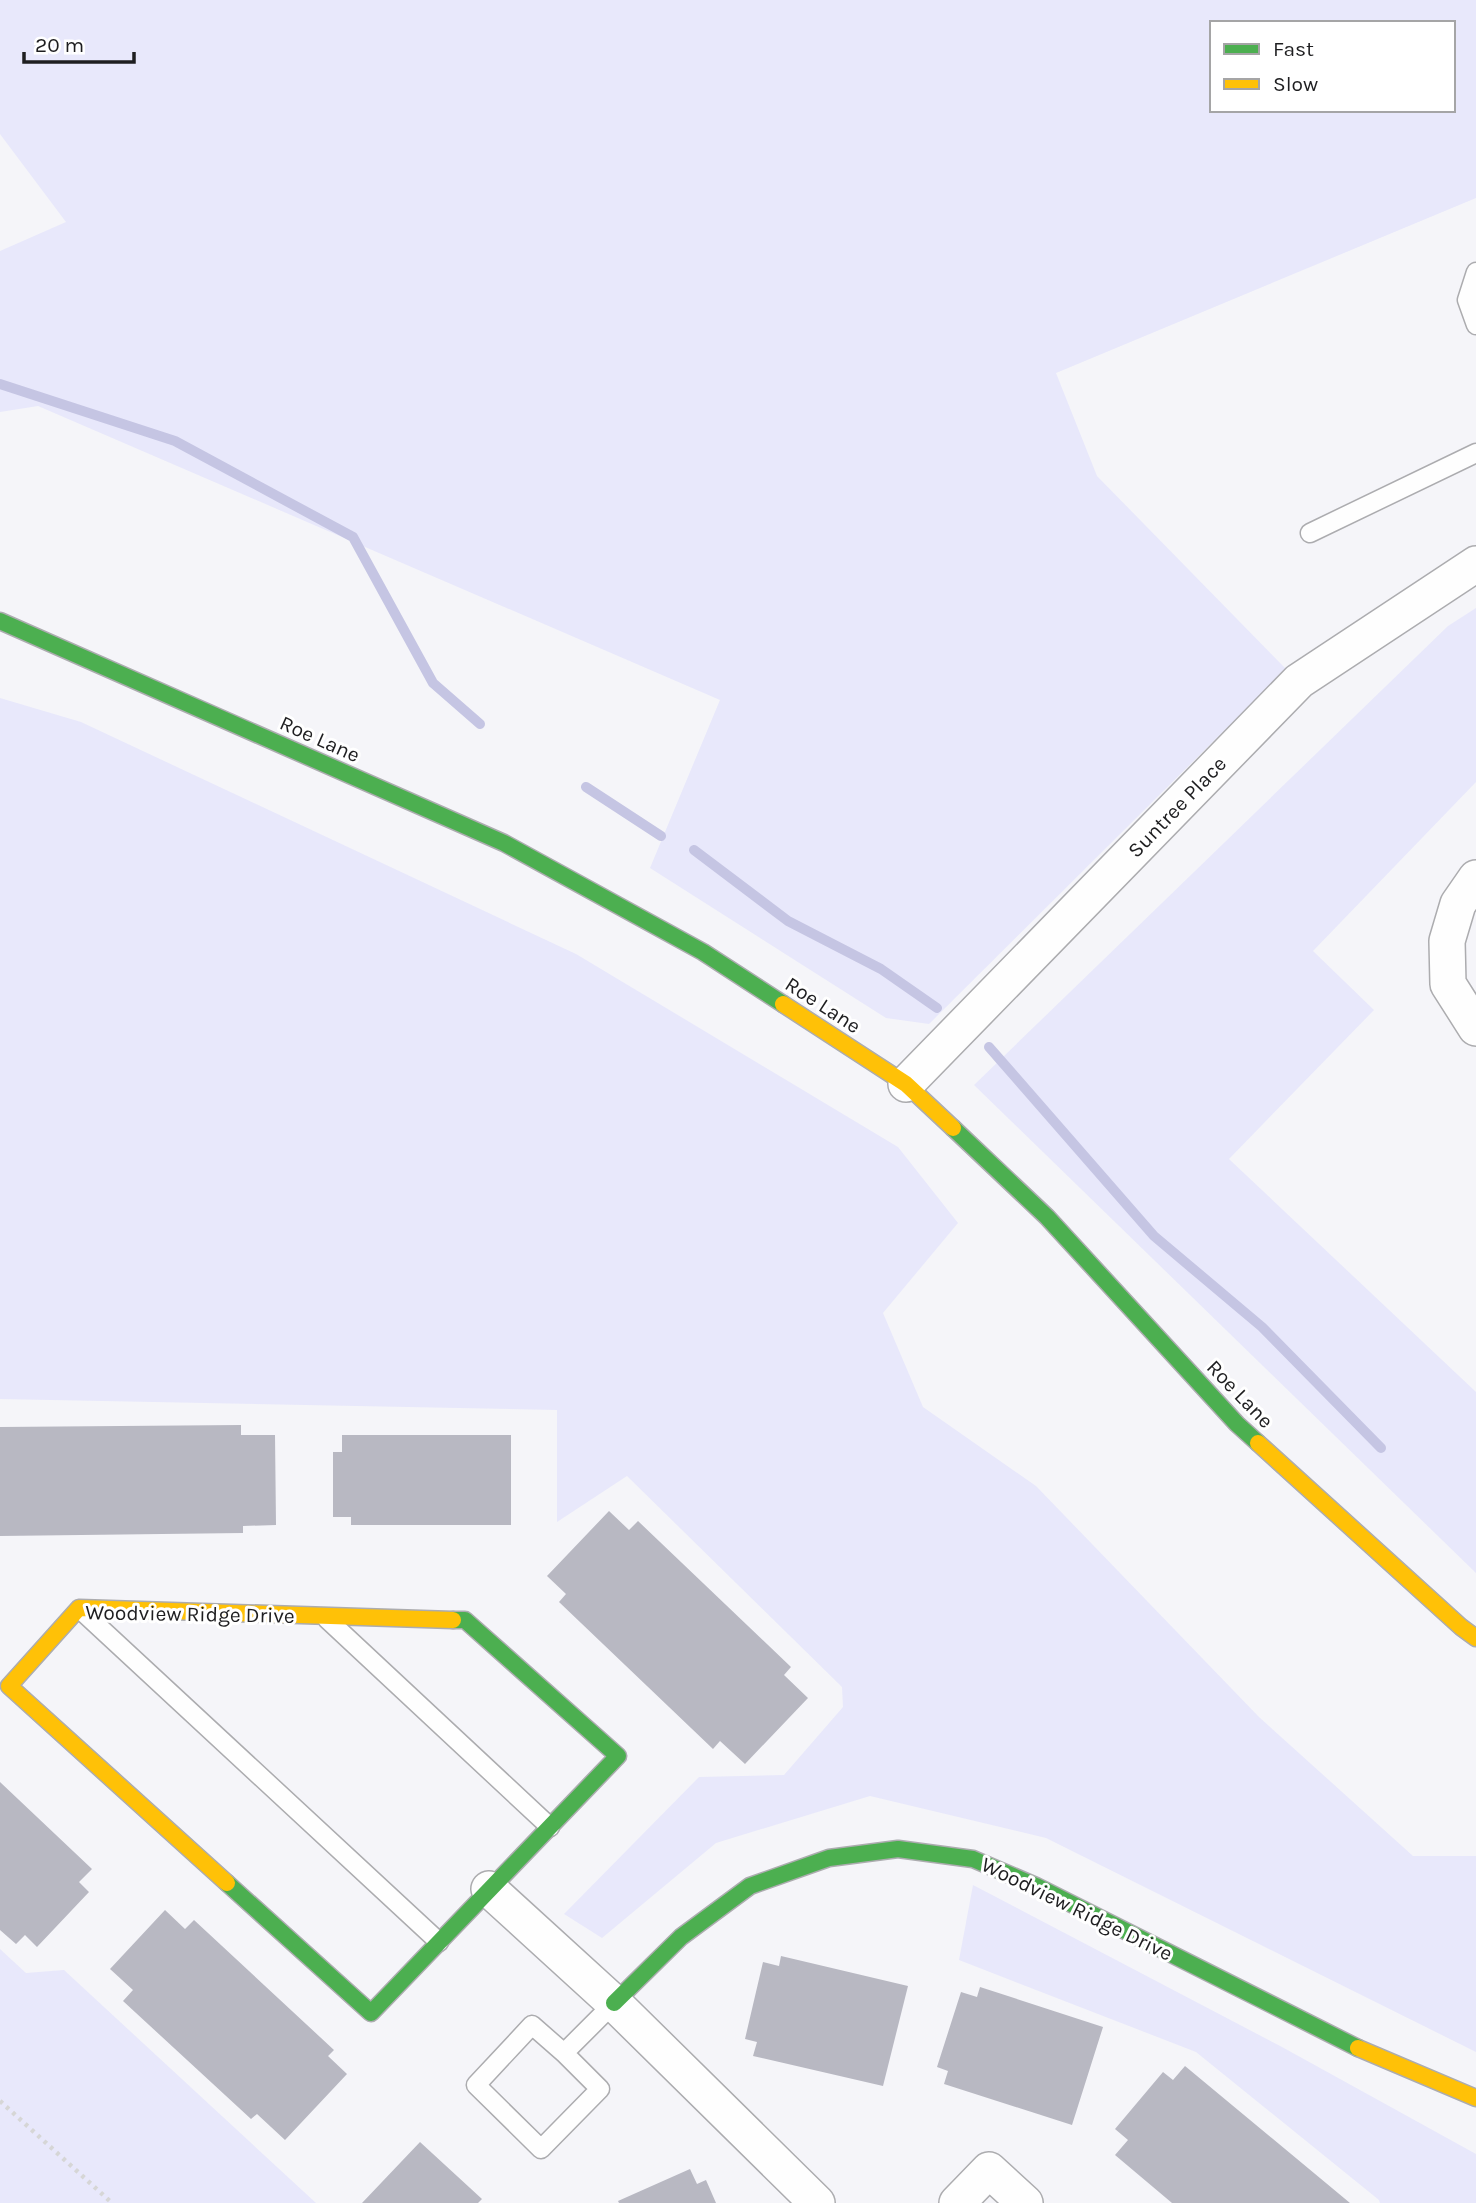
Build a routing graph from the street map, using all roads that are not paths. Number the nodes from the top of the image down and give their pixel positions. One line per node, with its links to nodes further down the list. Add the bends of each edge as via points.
1 (1476, 272): 2 (lane, via 1467,300)
2 (1476, 326)
3 (1476, 453): 4 (lane)
4 (1310, 533)
5 (1476, 564): 9 (street, Suntree Place, via 1299,681)
6 (0, 621): 9 (street, Roe Lane, via 504,843 703,952)
7 (1476, 878): 8 (street, via 1458,904 1447,941 1448,984)
8 (1476, 1028)
9 (905, 1084): 12 (street, Roe Lane, via 1047,1217 1237,1424)
10 (79, 1608): 11 (street, Woodview Ridge Drive); 15 (lane); 15 (street, Woodview Ridge Drive, via 9,1686 371,2014)
11 (324, 1616): 13 (lane); 13 (street, Woodview Ridge Drive, via 465,1620 618,1756)
12 (1476, 1637)
13 (550, 1827): 14 (street, Woodview Ridge Drive)
14 (489, 1889): 15 (street, Woodview Ridge Drive); 16 (street)
15 (439, 1942)
16 (614, 2003): 17 (lane); 18 (street, Woodview Ridge Drive, via 681,1937 750,1886 829,1858 898,1849 973,1859 1036,1886 1353,2046); 19 (street)
17 (564, 2053): 17 (lane, via 532,2025 477,2085 541,2149 600,2089)
18 (1476, 2098)
19 (817, 2203)
20 (957, 2203): 21 (street, via 989,2170)
21 (1025, 2203)

